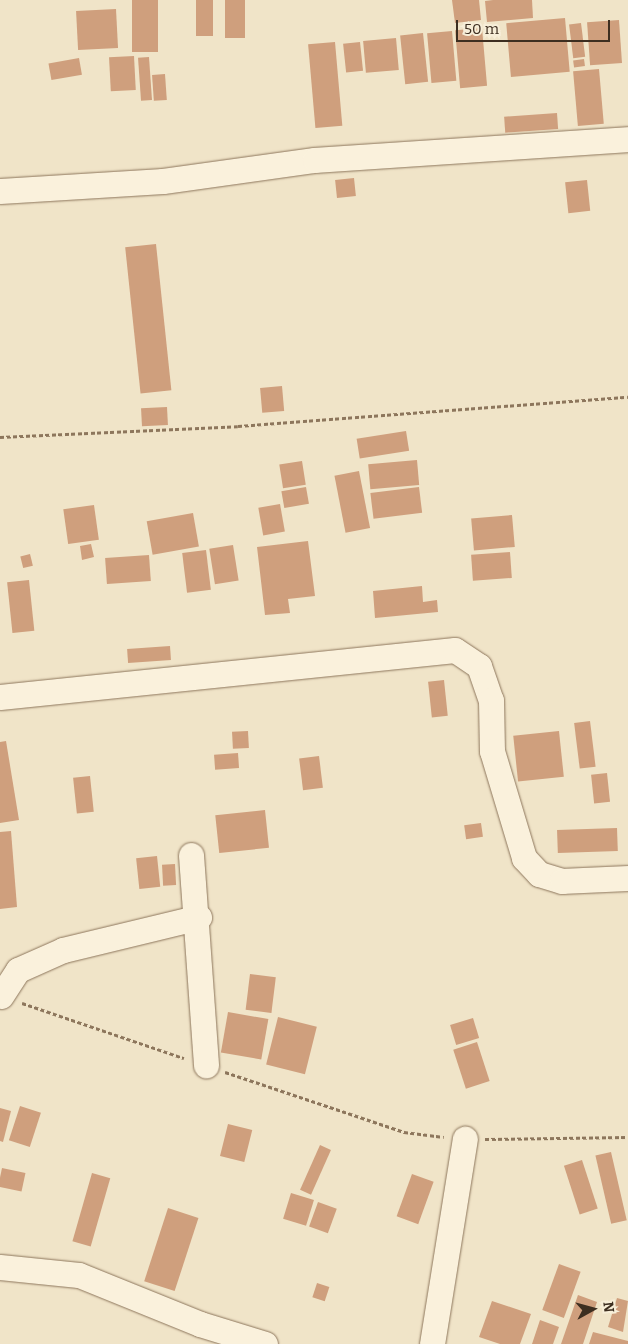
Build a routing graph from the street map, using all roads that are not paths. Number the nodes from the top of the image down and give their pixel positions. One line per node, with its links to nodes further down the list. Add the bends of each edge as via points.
1 (628, 139): 2 (street, via 315,160 163,181)
2 (0, 191)
3 (0, 697): 5 (street, via 455,650 479,666 491,700 492,751 524,858 539,874 562,881)
4 (191, 855): 6 (street)
5 (628, 878)
6 (199, 917): 7 (street, via 63,950 18,970); 8 (street)
7 (1, 996)
8 (206, 1065)
9 (465, 1139): 12 (street)
10 (0, 1267): 11 (street, via 79,1275 200,1324)
11 (266, 1344)
12 (432, 1344)

